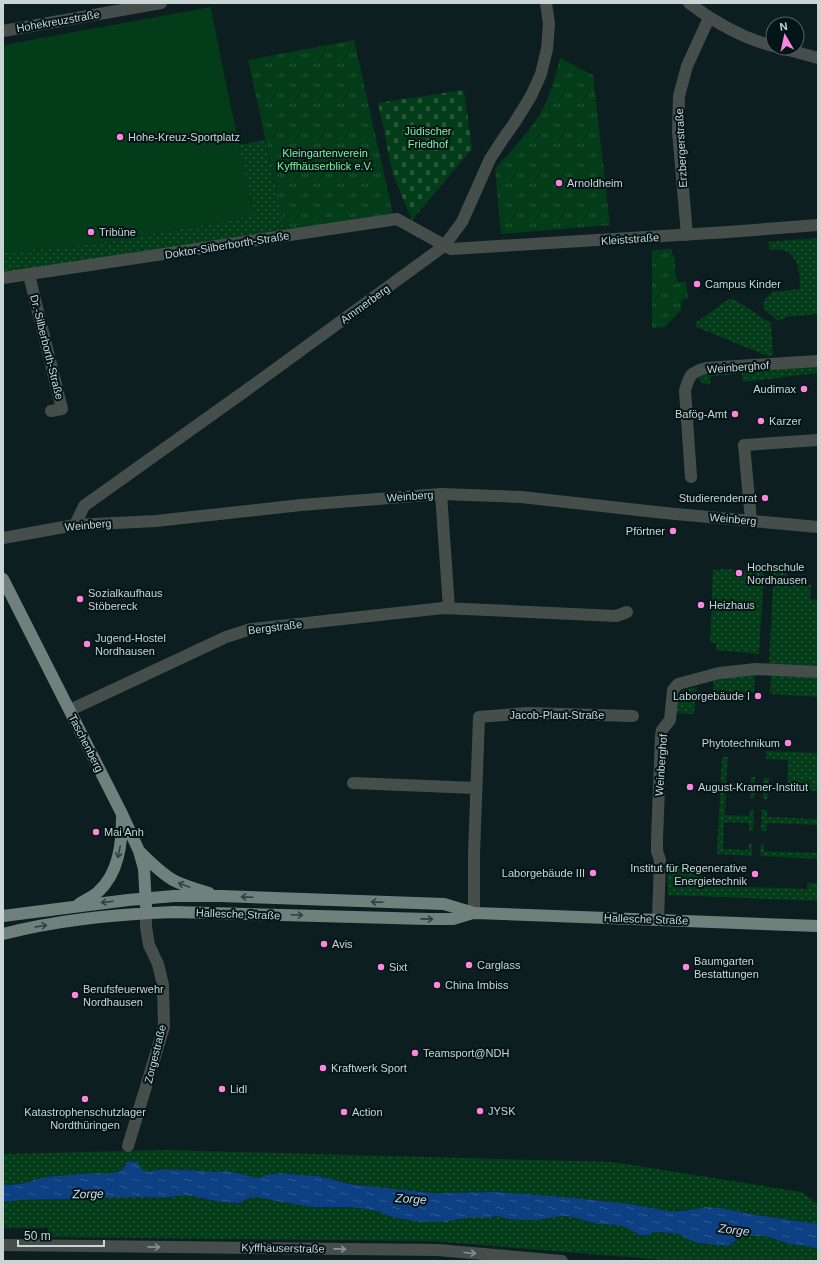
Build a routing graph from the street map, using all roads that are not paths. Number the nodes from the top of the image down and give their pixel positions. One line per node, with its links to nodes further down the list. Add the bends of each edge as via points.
1 (161, 3): 5 (street, Hohekreuzstraße)
2 (546, 3): 11 (street, Ammerberg, via 549,24 548,49 541,74 531,96 490,159 462,222)
3 (689, 3): 4 (street)
4 (709, 18): 6 (street); 10 (street, Erzbergerstraße, via 687,66 679,96 678,130)
5 (3, 31)
6 (765, 43)
7 (805, 55): 8 (street)
8 (818, 58)
9 (818, 225): 10 (street, Kleiststraße)
10 (687, 235): 11 (street, Kleiststraße, via 451,249)
11 (444, 246): 12 (street, Doktor-Silberborth-Straße, via 397,219); 20 (street, Ammerberg, via 84,506)
12 (29, 275): 13 (street, Doktor-Silberborth-Straße); 15 (street, Dr.-Silberborth-Straße, via 62,409)
13 (3, 278)
14 (818, 361): 17 (street, Weinberghof, via 706,368 696,371 688,378 685,391)
15 (51, 412)
16 (818, 440): 19 (street, via 744,445)
17 (691, 477)
18 (442, 494): 19 (street, Weinberg, via 521,497); 20 (street, Weinberg, via 301,505 156,521); 24 (street)
19 (751, 520): 21 (street, Weinberg)
20 (75, 525): 22 (street, Weinberg)
21 (818, 527)
22 (3, 538)
23 (3, 579): 27 (main road, Taschenberg)
24 (449, 608): 25 (street, Bergstraße, via 616,616); 27 (street, Bergstraße, via 251,629 226,637)
25 (627, 612)
26 (818, 672): 39 (street, Weinberghof, via 756,669 719,673 678,684 673,690 670,720 662,730 661,736 656,851 660,860)
27 (70, 710): 31 (main road, Taschenberg)
28 (634, 716): 30 (street, Jacob-Plaut-Straße, via 527,713 479,717)
29 (353, 783): 30 (street)
30 (476, 788): 37 (street, Jacob-Plaut-Straße)
31 (122, 814): 32 (main road, Taschenberg); 35 (main road, one-way to 35, via 121,843 116,865 98,892)
32 (139, 851): 33 (main road, one-way to 32, via 172,880); 34 (main road, Taschenberg, via 144,869)
33 (221, 896): 34 (main road, Hallesche Straße); 37 (main road, Hallesche Straße, one-way to 33, via 444,904)
34 (145, 898): 35 (main road, Hallesche Straße, one-way to 35); 36 (main road, Taschenberg)
35 (75, 906): 38 (main road, Hallesche Straße)
36 (146, 913): 37 (main road, Hallesche Straße, one-way to 37, via 440,919 453,919); 41 (main road, Hallesche Straße, one-way to 36, via 90,919); 42 (street, Zorgestraße, via 149,945 158,964 163,985 164,1027)
37 (474, 913): 39 (main road, Hallesche Straße)
38 (3, 916)
39 (658, 919): 40 (main road, Hallesche Straße)
40 (818, 926)
41 (3, 934)
42 (128, 1146)
43 (3, 1245): 44 (street, Kyffhäuserstraße)
44 (22, 1245): 45 (street); 46 (street, Kyffhäuserstraße, one-way to 46, via 438,1250)
45 (3, 1254)
46 (562, 1261)

